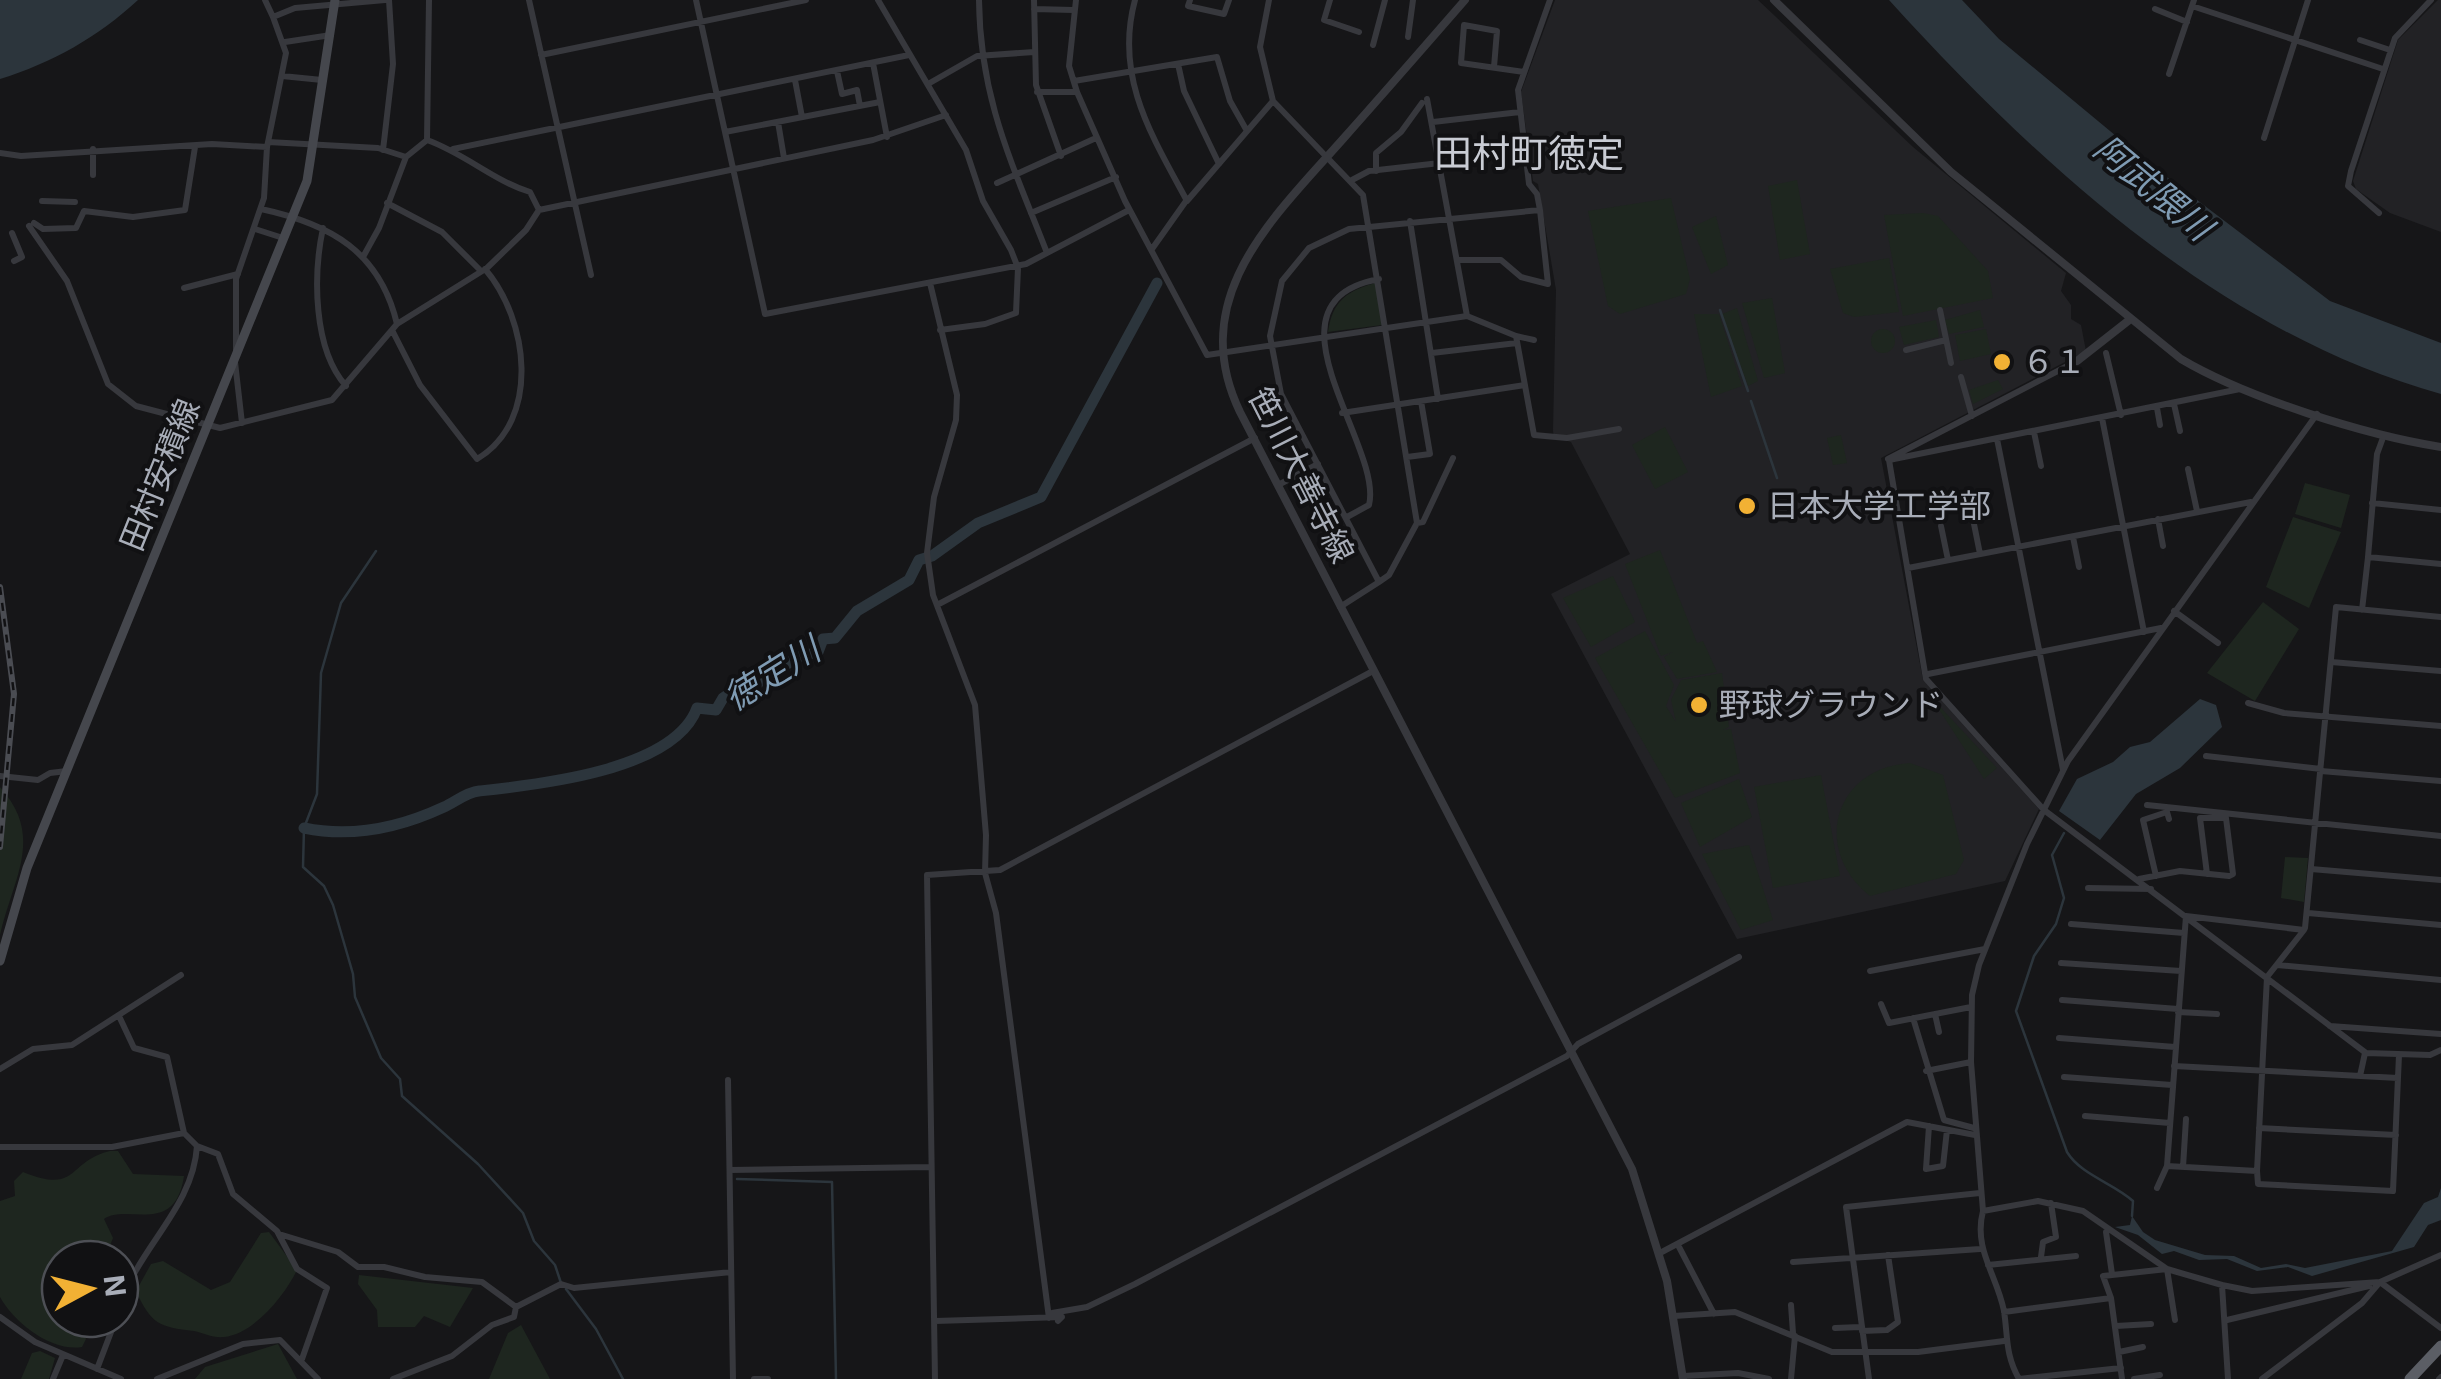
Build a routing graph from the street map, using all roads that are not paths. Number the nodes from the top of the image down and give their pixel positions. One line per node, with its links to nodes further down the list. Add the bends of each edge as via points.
1 (264, 0): 28 (street)
2 (387, 0): 22 (street); 78 (street, via 393,64)
3 (429, 0): 73 (street)
4 (529, 0): 41 (street)
5 (696, 0): 29 (street)
6 (806, 0): 29 (street)
7 (878, 0): 40 (street)
8 (979, 0): 42 (street)
9 (1076, 0): 27 (street)
10 (1135, 0): 48 (street)
11 (1190, 0): 12 (street, via 1188,6 1224,14)
12 (1230, 0)
13 (1269, 0): 59 (street, via 1260,47)
14 (1330, 0): 31 (street, via 1324,20)
15 (1385, 0): 37 (street)
16 (1413, 0): 33 (street)
17 (1465, 0): 83 (street, 笹川大善寺線)
18 (1550, 0): 49 (street)
19 (1774, 0): 127 (street, via 1951,172)
20 (2308, 0): 34 (street)
21 (2431, 0): 38 (street)
22 (335, 2): 24 (street); 32 (main road, 田村安積線)
23 (2193, 3): 30 (street); 34 (street)
24 (304, 4): 28 (street)
25 (1034, 4): 27 (street); 39 (street)
26 (2155, 9): 30 (street)
27 (1073, 10): 54 (street)
28 (274, 16): 36 (street)
29 (701, 21): 41 (street); 58 (street)
30 (2187, 22): 50 (street)
31 (1359, 32)
32 (332, 35): 36 (street); 52 (main road, 田村安積線)
33 (1408, 36)
34 (2296, 40): 46 (street); 72 (street)
35 (2360, 40): 38 (street)
36 (286, 42): 51 (street)
37 (1373, 45)
38 (2390, 50): 46 (street)
39 (1034, 52): 42 (street); 56 (street)
40 (909, 54): 43 (street); 55 (street)
41 (541, 55): 67 (street)
42 (980, 56): 55 (street); 90 (street)
43 (872, 63): 47 (street); 60 (street)
44 (1178, 64): 48 (street); 69 (street, via 1221,60 1230,101); 86 (street)
45 (1494, 67): 45 (street, via 1461,63 1464,25 1497,30); 49 (street)
46 (2384, 70): 103 (street, via 2348,186)
47 (837, 71): 53 (street); 61 (street, via 842,94 857,90)
48 (1129, 72): 54 (street); 95 (street, via 1142,116)
49 (1524, 72): 62 (street)
50 (2169, 74)
51 (282, 76): 52 (street); 75 (street)
52 (322, 80): 74 (main road, 田村安積線)
53 (796, 80): 58 (street); 64 (street)
54 (1074, 81): 57 (street)
55 (928, 84): 63 (street)
56 (1037, 92): 57 (street); 81 (street)
57 (1076, 92): 71 (street)
58 (717, 96): 67 (street); 68 (street)
59 (1273, 101): 69 (street); 83 (street)
60 (880, 102): 61 (street); 70 (street)
61 (860, 106): 64 (street)
62 (1520, 112): 66 (street); 102 (street, via 1529,184)
63 (946, 115): 70 (street); 118 (street)
64 (802, 117): 65 (street)
65 (778, 122): 68 (street); 84 (street)
66 (1433, 122): 85 (street); 88 (street, via 1424,101 1376,153)
67 (556, 129): 79 (street); 98 (street)
68 (725, 132): 87 (street)
69 (1247, 132): 86 (street)
70 (887, 137): 84 (street)
71 (1096, 138): 81 (street); 91 (street)
72 (2264, 138)
73 (427, 140): 79 (street); 82 (street)
74 (313, 144): 75 (street); 78 (street); 105 (main road, 田村安積線, via 308,182)
75 (267, 145): 76 (street); 99 (street)
76 (195, 146): 77 (street); 160 (street, via 184,210 133,217 84,211 80,226 71,229 32,224 68,281 108,384 136,406)
77 (93, 149): 80 (street); 89 (street)
78 (384, 150): 82 (street)
79 (454, 150): 100 (street, via 530,192)
80 (0, 153)
81 (1061, 156): 90 (street)
82 (406, 157): 97 (street)
83 (1327, 157): 92 (street); 138 (street, 笹川大善寺線, via 1272,218 1242,264)
84 (784, 158): 87 (street)
85 (1440, 163): 88 (street); 106 (street)
86 (1219, 164): 95 (street)
87 (732, 169): 98 (street); 123 (street, via 764,314)
88 (1376, 171): 92 (street)
89 (94, 175)
90 (1016, 175): 93 (street); 104 (street)
91 (1116, 177): 101 (street); 104 (street)
92 (1352, 180): 108 (street)
93 (997, 182)
94 (42, 201): 96 (street)
95 (1186, 201): 113 (street)
96 (75, 202)
97 (387, 202): 115 (street); 119 (street, via 442,232)
98 (572, 202): 100 (street); 121 (street)
99 (261, 209): 105 (street); 110 (street)
100 (539, 210): 119 (street)
101 (1129, 210): 113 (street); 114 (street)
102 (1540, 210): 106 (street); 116 (street, via 1548,284 1521,277 1501,260)
103 (2378, 212)
104 (1031, 213): 114 (street)
105 (291, 217): 109 (street); 112 (main road, 田村安積線)
106 (1450, 218): 107 (street); 116 (street)
107 (1410, 221): 108 (street); 128 (street)
108 (1370, 224): 122 (street); 136 (street, via 1322,240 1297,258 1278,292)
109 (323, 228): 115 (street); 146 (street, via 322,338)
110 (255, 229): 112 (street); 120 (street)
111 (12, 233): 117 (street, via 22,258)
112 (283, 238): 140 (main road, 田村安積線)
113 (1152, 248): 138 (street, via 1207,355)
114 (1047, 253): 118 (street)
115 (363, 256): 129 (street, via 388,289)
116 (1458, 260): 126 (street)
117 (14, 261)
118 (1016, 264): 123 (street); 131 (street, via 1016,313)
119 (482, 269): 129 (street); 129 (street, via 498,284 517,335 522,376 506,434 484,455 477,459 420,385)
120 (238, 274): 124 (street); 140 (street)
121 (591, 275)
122 (1379, 279): 130 (street); 132 (street, via 1360,282 1337,299)
123 (930, 282): 131 (street)
124 (184, 288)
125 (1940, 310): 135 (street)
126 (1467, 316): 128 (street); 133 (street)
127 (2128, 321): 142 (street); 147 (street, via 2181,359)
128 (1427, 322): 130 (street); 139 (street)
129 (395, 327): 146 (street)
130 (1387, 328): 132 (street); 150 (street)
131 (940, 330): 195 (street, via 957,404 927,548)
132 (1325, 336): 136 (street); 153 (street)
133 (1516, 339): 134 (street); 139 (street); 145 (street)
134 (1534, 340)
135 (1946, 340): 137 (street); 143 (street)
136 (1270, 344): 138 (street); 171 (street, via 1281,394)
137 (1906, 350)
138 (1222, 352): 165 (street, 笹川大善寺線, via 1230,390)
139 (1432, 353): 148 (street)
140 (235, 354): 158 (street); 160 (main road, 田村安積線)
141 (2106, 354): 155 (street)
142 (2077, 362): 156 (street)
143 (1952, 363)
144 (1961, 377): 156 (street)
145 (1525, 385): 148 (street); 161 (street, via 1534,435 1567,438)
146 (346, 386): 158 (street, via 320,405)
147 (2243, 388): 151 (street); 154 (street)
148 (1438, 399): 149 (street)
149 (1421, 401): 150 (street); 168 (street, via 1430,454)
150 (1399, 404): 153 (street); 168 (street)
151 (2174, 404): 152 (street); 162 (street)
152 (2157, 408): 155 (street); 159 (street)
153 (1342, 413): 179 (street, via 1374,488 1370,506)
154 (2317, 413): 164 (street); 175 (street)
155 (2121, 415): 157 (street)
156 (1972, 416): 170 (street)
157 (2102, 418): 163 (street); 184 (street)
158 (242, 423): 160 (street)
159 (2160, 424)
160 (206, 426): 214 (main road, 田村安積線)
161 (1619, 428)
162 (2180, 431)
163 (2034, 432): 166 (street); 172 (street)
164 (2384, 435): 167 (street); 176 (street)
165 (1255, 438): 174 (street, 笹川大善寺線); 195 (street)
166 (1997, 439): 170 (street); 187 (street)
167 (2441, 448)
168 (1407, 457): 182 (street)
169 (1453, 458): 182 (street)
170 (1889, 460): 193 (street)
171 (1318, 464): 174 (street); 179 (street)
172 (2041, 466)
173 (2188, 469): 178 (street)
174 (1280, 484): 196 (street, 笹川大善寺線)
175 (2252, 502): 178 (street); 198 (street)
176 (2372, 503): 177 (street); 189 (street)
177 (2441, 510)
178 (2197, 511): 181 (street)
179 (1347, 517): 194 (street)
180 (1973, 519): 188 (street)
181 (2158, 519): 184 (street); 186 (street)
182 (1417, 523): 194 (street, via 1390,576)
183 (1941, 526): 190 (street)
184 (2124, 526): 185 (street); 201 (street)
185 (2072, 536): 187 (street); 192 (street)
186 (2163, 546)
187 (2018, 547): 188 (street); 203 (street)
188 (1980, 554): 190 (street)
189 (2368, 557): 191 (street); 197 (street)
190 (1948, 560): 193 (street)
191 (2441, 564)
192 (2079, 567)
193 (1908, 568): 207 (street)
194 (1380, 582): 196 (street)
195 (937, 605): 223 (street, via 975,705)
196 (1340, 607): 205 (street, 笹川大善寺線)
197 (2362, 610): 199 (street); 204 (street, via 2336,606)
198 (2174, 612): 200 (street); 202 (street)
199 (2441, 617)
200 (2162, 628): 201 (street); 212 (street)
201 (2144, 632): 203 (street)
202 (2218, 644)
203 (2038, 652): 207 (street); 212 (street)
204 (2331, 662): 206 (street); 209 (street)
205 (1372, 671): 223 (street); 260 (street, 笹川大善寺線)
206 (2441, 672)
207 (1928, 674): 218 (street)
208 (2248, 703): 209 (street)
209 (2326, 717): 210 (street); 213 (street)
210 (2441, 726)
211 (2206, 756): 213 (street)
212 (2063, 770): 218 (street)
213 (2321, 770): 216 (street); 220 (street)
214 (67, 771): 215 (street, via 38,780); 238 (main road, 田村安積線, via 18,893)
215 (0, 776)
216 (2441, 781)
217 (2148, 805): 220 (street)
218 (2044, 810): 226 (street); 236 (street)
219 (2169, 819): 225 (street, via 2167,812 2143,820)
220 (2315, 824): 221 (street); 222 (street)
221 (2441, 836)
222 (2311, 869): 227 (street); 230 (street)
223 (984, 873): 286 (street, via 926,878); 318 (street, via 996,913)
224 (2207, 874): 224 (street, via 2233,874 2226,818 2200,818); 225 (street)
225 (2156, 876): 226 (street)
226 (2138, 880): 229 (street)
227 (2441, 880)
228 (2088, 888): 229 (street)
229 (2151, 889): 231 (street)
230 (2307, 913): 233 (street); 234 (street)
231 (2186, 916): 234 (street); 235 (street); 244 (street)
232 (2071, 924): 235 (street)
233 (2441, 925)
234 (2304, 930): 240 (street)
235 (2184, 933): 242 (street)
236 (1985, 949): 241 (street); 248 (street)
237 (1739, 958): 260 (street)
238 (0, 961)
239 (2061, 962): 242 (street)
240 (2276, 965): 244 (street); 245 (street)
241 (1870, 971)
242 (2181, 971): 249 (street)
243 (182, 976): 252 (street)
244 (2268, 977): 254 (street); 267 (street)
245 (2441, 980)
246 (2062, 1000): 249 (street)
247 (1880, 1004): 253 (street, via 1889,1023)
248 (1971, 1007): 250 (street); 263 (street)
249 (2178, 1010): 251 (street); 258 (street)
250 (1935, 1014): 253 (street); 255 (street)
251 (2218, 1014)
252 (120, 1016): 265 (street, via 72,1044 33,1048); 280 (street, via 134,1048 167,1057)
253 (1914, 1018): 266 (street)
254 (2329, 1026): 256 (street); 261 (street)
255 (1939, 1032)
256 (2441, 1034)
257 (2059, 1038): 258 (street)
258 (2175, 1047): 264 (street)
259 (2441, 1050): 262 (street)
260 (1572, 1051): 297 (street, 笹川大善寺線, via 1632,1169); 318 (street, via 1135,1284)
261 (2365, 1053): 262 (street); 268 (street)
262 (2399, 1055): 270 (street)
263 (1970, 1062): 266 (street); 279 (street)
264 (2174, 1066): 267 (street); 272 (street)
265 (0, 1069)
266 (1926, 1070): 279 (street, via 1944,1120)
267 (2260, 1070): 268 (street); 277 (street)
268 (2360, 1076): 270 (street)
269 (2064, 1077): 272 (street)
270 (2398, 1078): 281 (street)
271 (728, 1080): 287 (street)
272 (2172, 1085): 275 (street)
273 (2085, 1116): 275 (street)
274 (2186, 1119): 285 (street)
275 (2170, 1123): 284 (street)
276 (1929, 1126): 278 (street); 278 (street, via 1926,1168 1943,1166); 295 (street, via 1907,1122)
277 (2259, 1128): 281 (street); 288 (street)
278 (1947, 1130): 279 (street)
279 (1975, 1132): 290 (street)
280 (184, 1133): 282 (street); 283 (street, via 112,1146)
281 (2396, 1135): 288 (street, via 2394,1190 2258,1184)
282 (196, 1146): 294 (street, via 218,1154 233,1194); 304 (street, via 188,1191)
283 (0, 1147)
284 (2167, 1166): 285 (street); 289 (street)
285 (2183, 1166): 288 (street)
286 (931, 1167): 287 (street); 321 (street)
287 (730, 1170): 307 (street)
288 (2257, 1171)
289 (2157, 1188)
290 (1980, 1192): 292 (street); 301 (street, via 1846,1206)
291 (2052, 1203): 292 (street); 293 (street, via 2084,1211); 302 (street, via 2056,1238 2043,1242)
292 (1982, 1212): 296 (street)
293 (2106, 1231): 306 (street); 308 (street)
294 (279, 1234): 313 (street, via 331,1249 358,1267 482,1282); 335 (street, via 297,1270 328,1291)
295 (1678, 1245): 297 (street); 315 (street)
296 (1980, 1248): 298 (street); 305 (street)
297 (1660, 1253): 316 (street, 笹川大善寺線)
298 (1888, 1255): 301 (street); 326 (street, via 1898,1322 1886,1330)
299 (2441, 1255): 309 (street)
300 (2076, 1256): 302 (street)
301 (1852, 1257): 303 (street); 326 (street)
302 (2041, 1257): 305 (street)
303 (1794, 1262)
304 (140, 1264)
305 (1988, 1265): 314 (street)
306 (2167, 1269): 308 (street); 310 (street); 319 (street)
307 (731, 1272): 313 (street, via 562,1284); 345 (street)
308 (2112, 1274): 311 (street, via 2104,1276)
309 (2380, 1282): 310 (street, via 2252,1292); 320 (street); 325 (street); 356 (street)
310 (2222, 1286): 320 (street)
311 (2111, 1298): 314 (street); 323 (street)
312 (1791, 1305): 327 (street)
313 (516, 1307): 344 (street, via 514,1317 458,1352)
314 (2004, 1312): 329 (street)
315 (1714, 1314): 316 (street); 327 (street, via 1744,1314)
316 (1674, 1316): 339 (street, 笹川大善寺線)
317 (0, 1317): 334 (street)
318 (1053, 1318): 321 (street)
319 (2175, 1320)
320 (2228, 1320): 355 (street)
321 (934, 1321): 348 (street)
322 (2151, 1324): 323 (street)
323 (2116, 1326): 333 (street)
324 (1835, 1328): 326 (street)
325 (2441, 1328)
326 (1861, 1329): 332 (street)
327 (1794, 1334): 332 (street, via 1826,1351); 350 (street)
328 (108, 1339): 337 (street)
329 (2004, 1341): 332 (street); 352 (street)
330 (2441, 1346): 357 (highway)
331 (2143, 1347): 333 (street)
332 (1868, 1352): 351 (street)
333 (2119, 1352): 336 (street)
334 (63, 1355): 337 (street); 340 (street)
335 (302, 1358): 342 (street, via 284,1340 263,1341); 343 (street)
336 (2121, 1368): 352 (street); 353 (street)
337 (97, 1369): 341 (street)
338 (2160, 1375): 354 (street)
339 (1683, 1378): 349 (street, via 1738,1373)
340 (53, 1379)
341 (121, 1379)
342 (157, 1379)
343 (318, 1379)
344 (393, 1379)
345 (733, 1379)
346 (754, 1379): 347 (street)
347 (768, 1379)
348 (935, 1379)
349 (1770, 1379)
350 (1792, 1379)
351 (1869, 1379)
352 (2019, 1379)
353 (2122, 1379)
354 (2134, 1379)
355 (2228, 1379)
356 (2262, 1379)
357 (2410, 1379)

